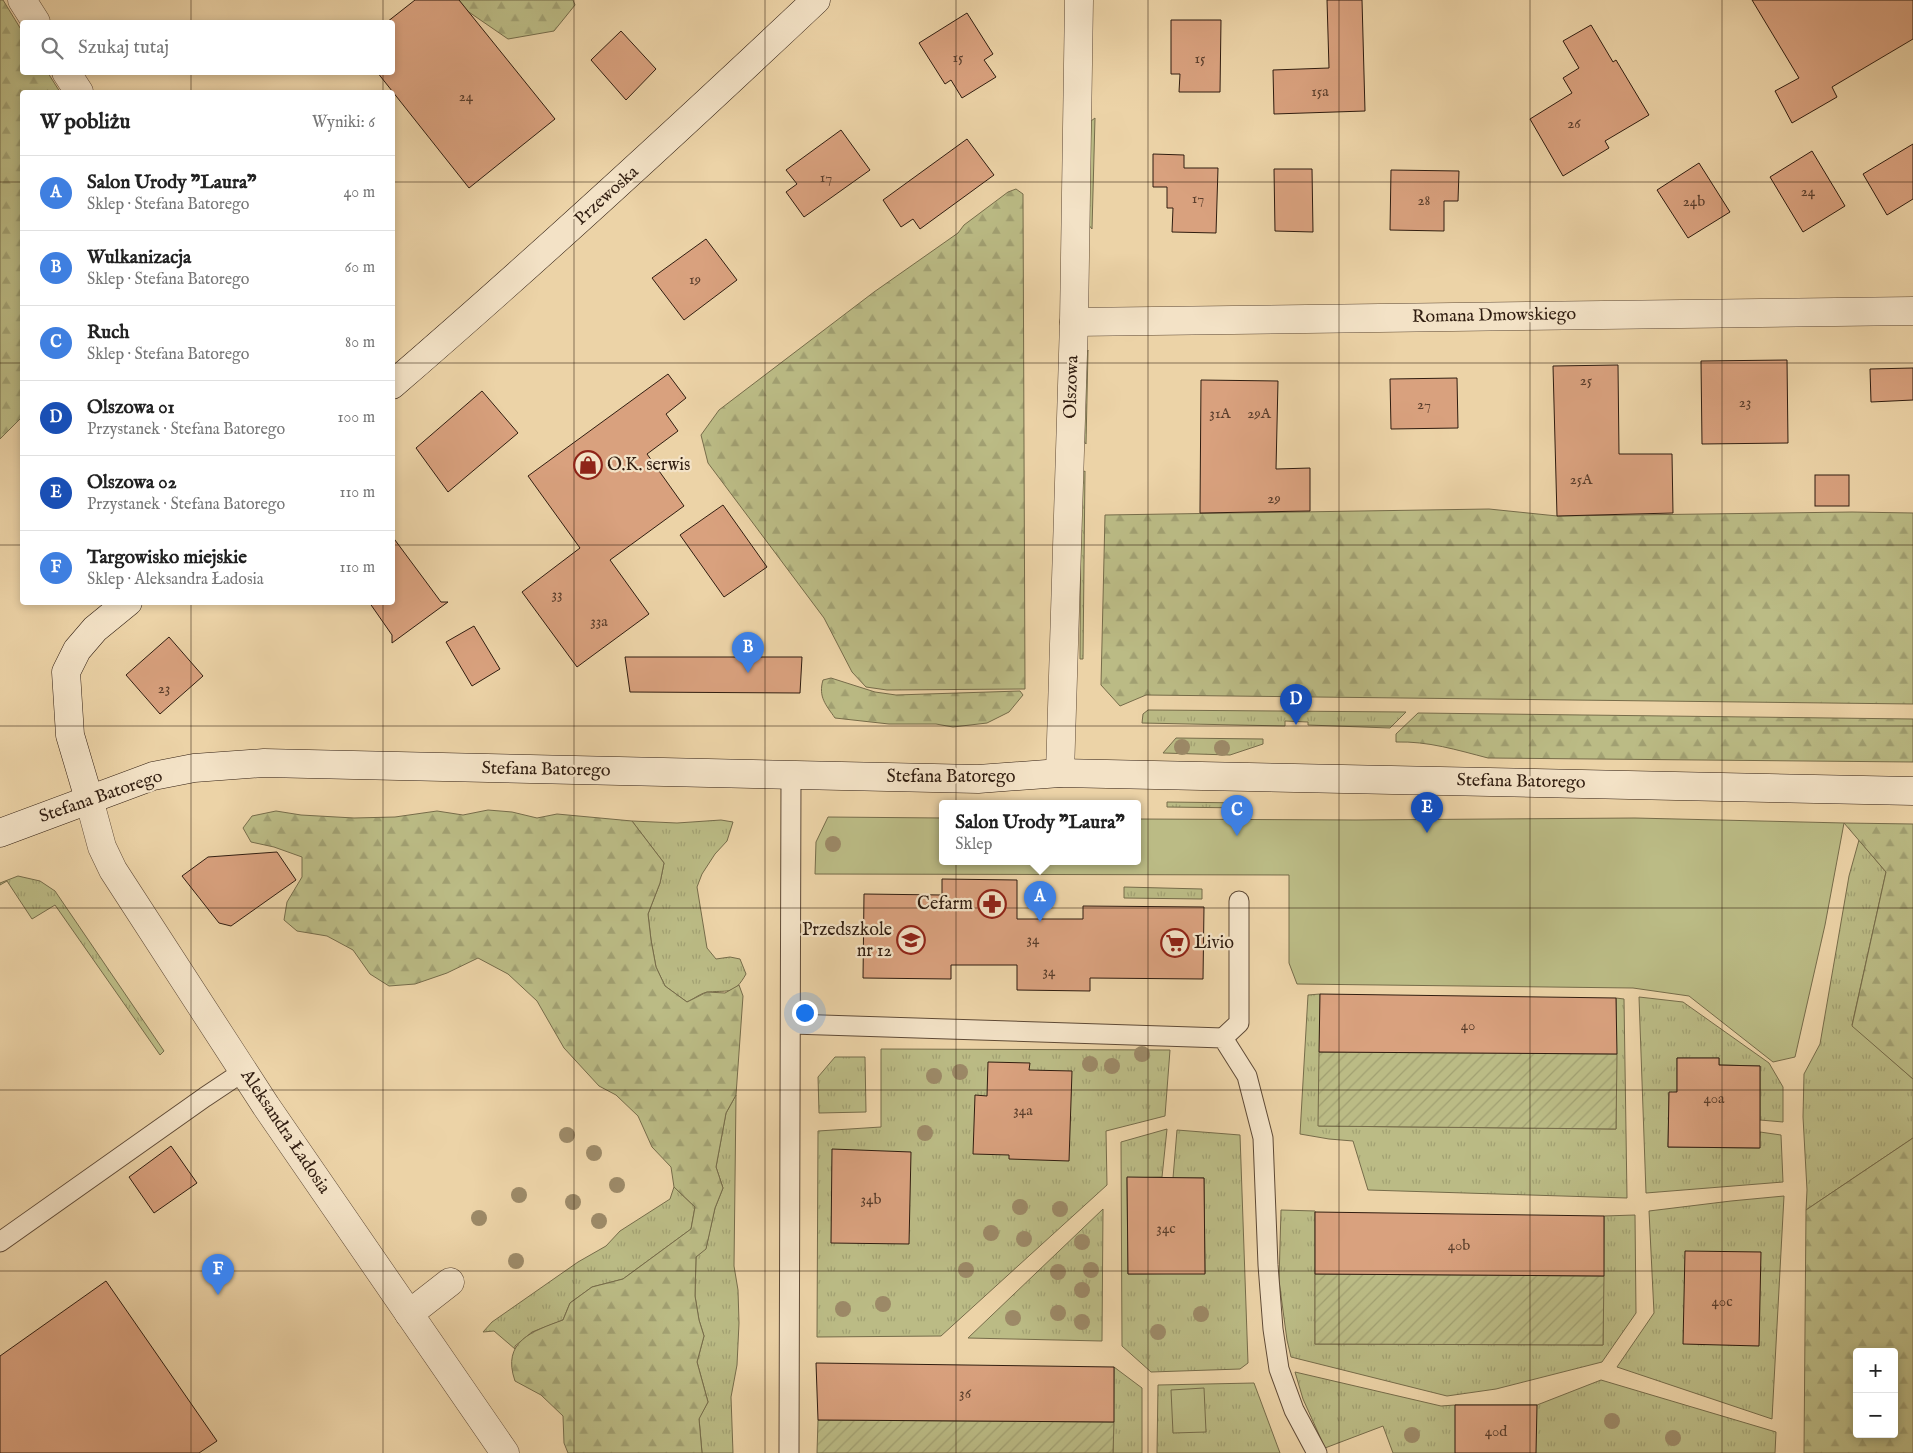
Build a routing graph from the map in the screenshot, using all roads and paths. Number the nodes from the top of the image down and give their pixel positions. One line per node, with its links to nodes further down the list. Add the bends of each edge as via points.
1 (22, 0): 4 (street)
2 (816, 0): 9 (street, Przewoska, via 633,172)
3 (1079, 0): 8 (street, Olszowa)
4 (35, 20)
5 (68, 75): 6 (street)
6 (78, 90)
7 (1913, 311): 8 (street, Romana Dmowskiego)
8 (1074, 322): 11 (street, Olszowa)
9 (395, 382)
10 (124, 605): 14 (street, via 94,630 77,650 66,672 70,735)
11 (1060, 773): 12 (street, Stefana Batorego, via 978,779); 13 (street, Stefana Batorego)
12 (791, 776): 14 (street, Stefana Batorego, via 264,763 194,768 153,776); 17 (lane)
13 (1913, 791)
14 (89, 799): 15 (street, Stefana Batorego); 19 (street, Aleksandra Ładosia, via 109,863)
15 (0, 833)
16 (1238, 901): 18 (lane, via 1239,1023)
17 (792, 1024): 18 (lane); 24 (lane)
18 (1222, 1038): 25 (lane, via 1247,1076 1264,1138 1268,1265 1276,1350 1294,1410)
19 (244, 1071): 20 (lane); 22 (street, Aleksandra Ładosia)
20 (0, 1242)
21 (450, 1282): 22 (street)
22 (409, 1314): 23 (street, Aleksandra Ładosia)
23 (505, 1453)
24 (789, 1453)
25 (1317, 1453)

